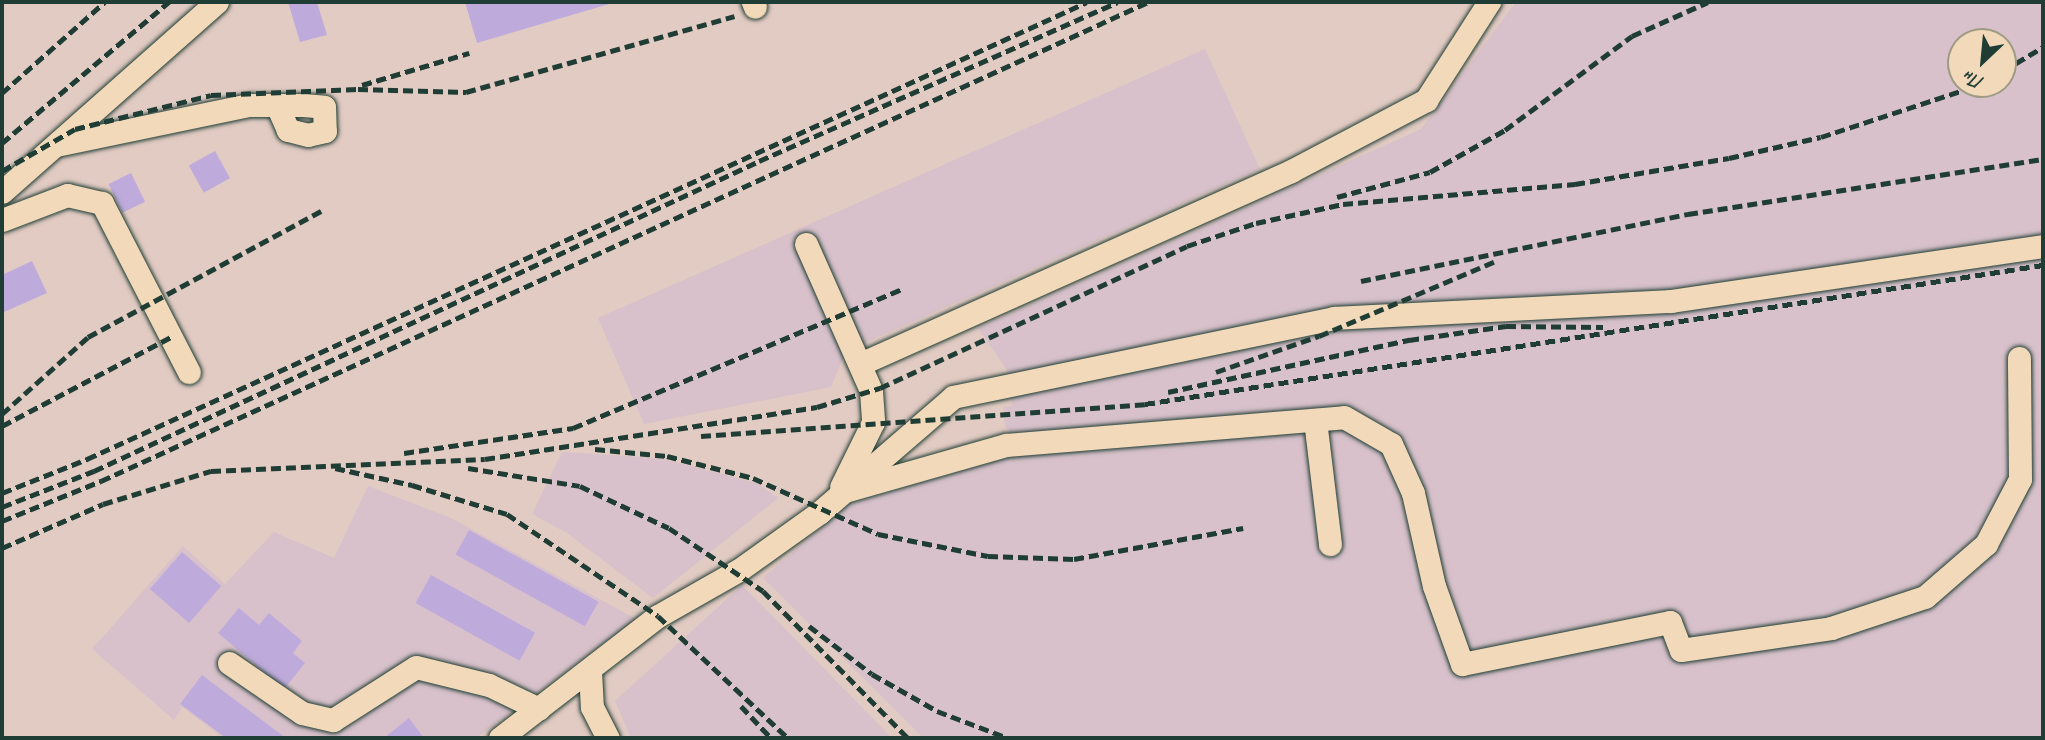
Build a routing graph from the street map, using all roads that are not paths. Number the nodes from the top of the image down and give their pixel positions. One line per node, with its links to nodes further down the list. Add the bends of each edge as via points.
1 (217, 2): 4 (street)
2 (1489, 2): 10 (street, via 1426,100 1291,171)
3 (277, 105): 4 (street, via 173,117)
4 (56, 145): 5 (street)
5 (2, 192)
6 (2, 220): 11 (street, via 67,195 102,203)
7 (806, 244): 10 (street)
8 (2043, 246): 13 (street, via 1671,301 1345,316 1055,372 953,397)
9 (2019, 358): 12 (street, via 2020,479 1986,544 1925,597 1831,628 1681,650 1670,622 1462,664 1434,586 1413,493 1391,444 1344,417)
10 (860, 364): 13 (street, via 872,391 873,422)
11 (189, 372)
12 (1315, 420): 13 (street, via 1006,445); 14 (street)
13 (838, 493): 16 (street, via 739,570 658,616)
14 (1330, 544)
15 (229, 663): 17 (street, via 302,713 333,720 415,667 489,685)
16 (590, 671): 17 (street); 19 (street, via 592,707)
17 (539, 709): 18 (street)
18 (500, 738)
19 (608, 738)

